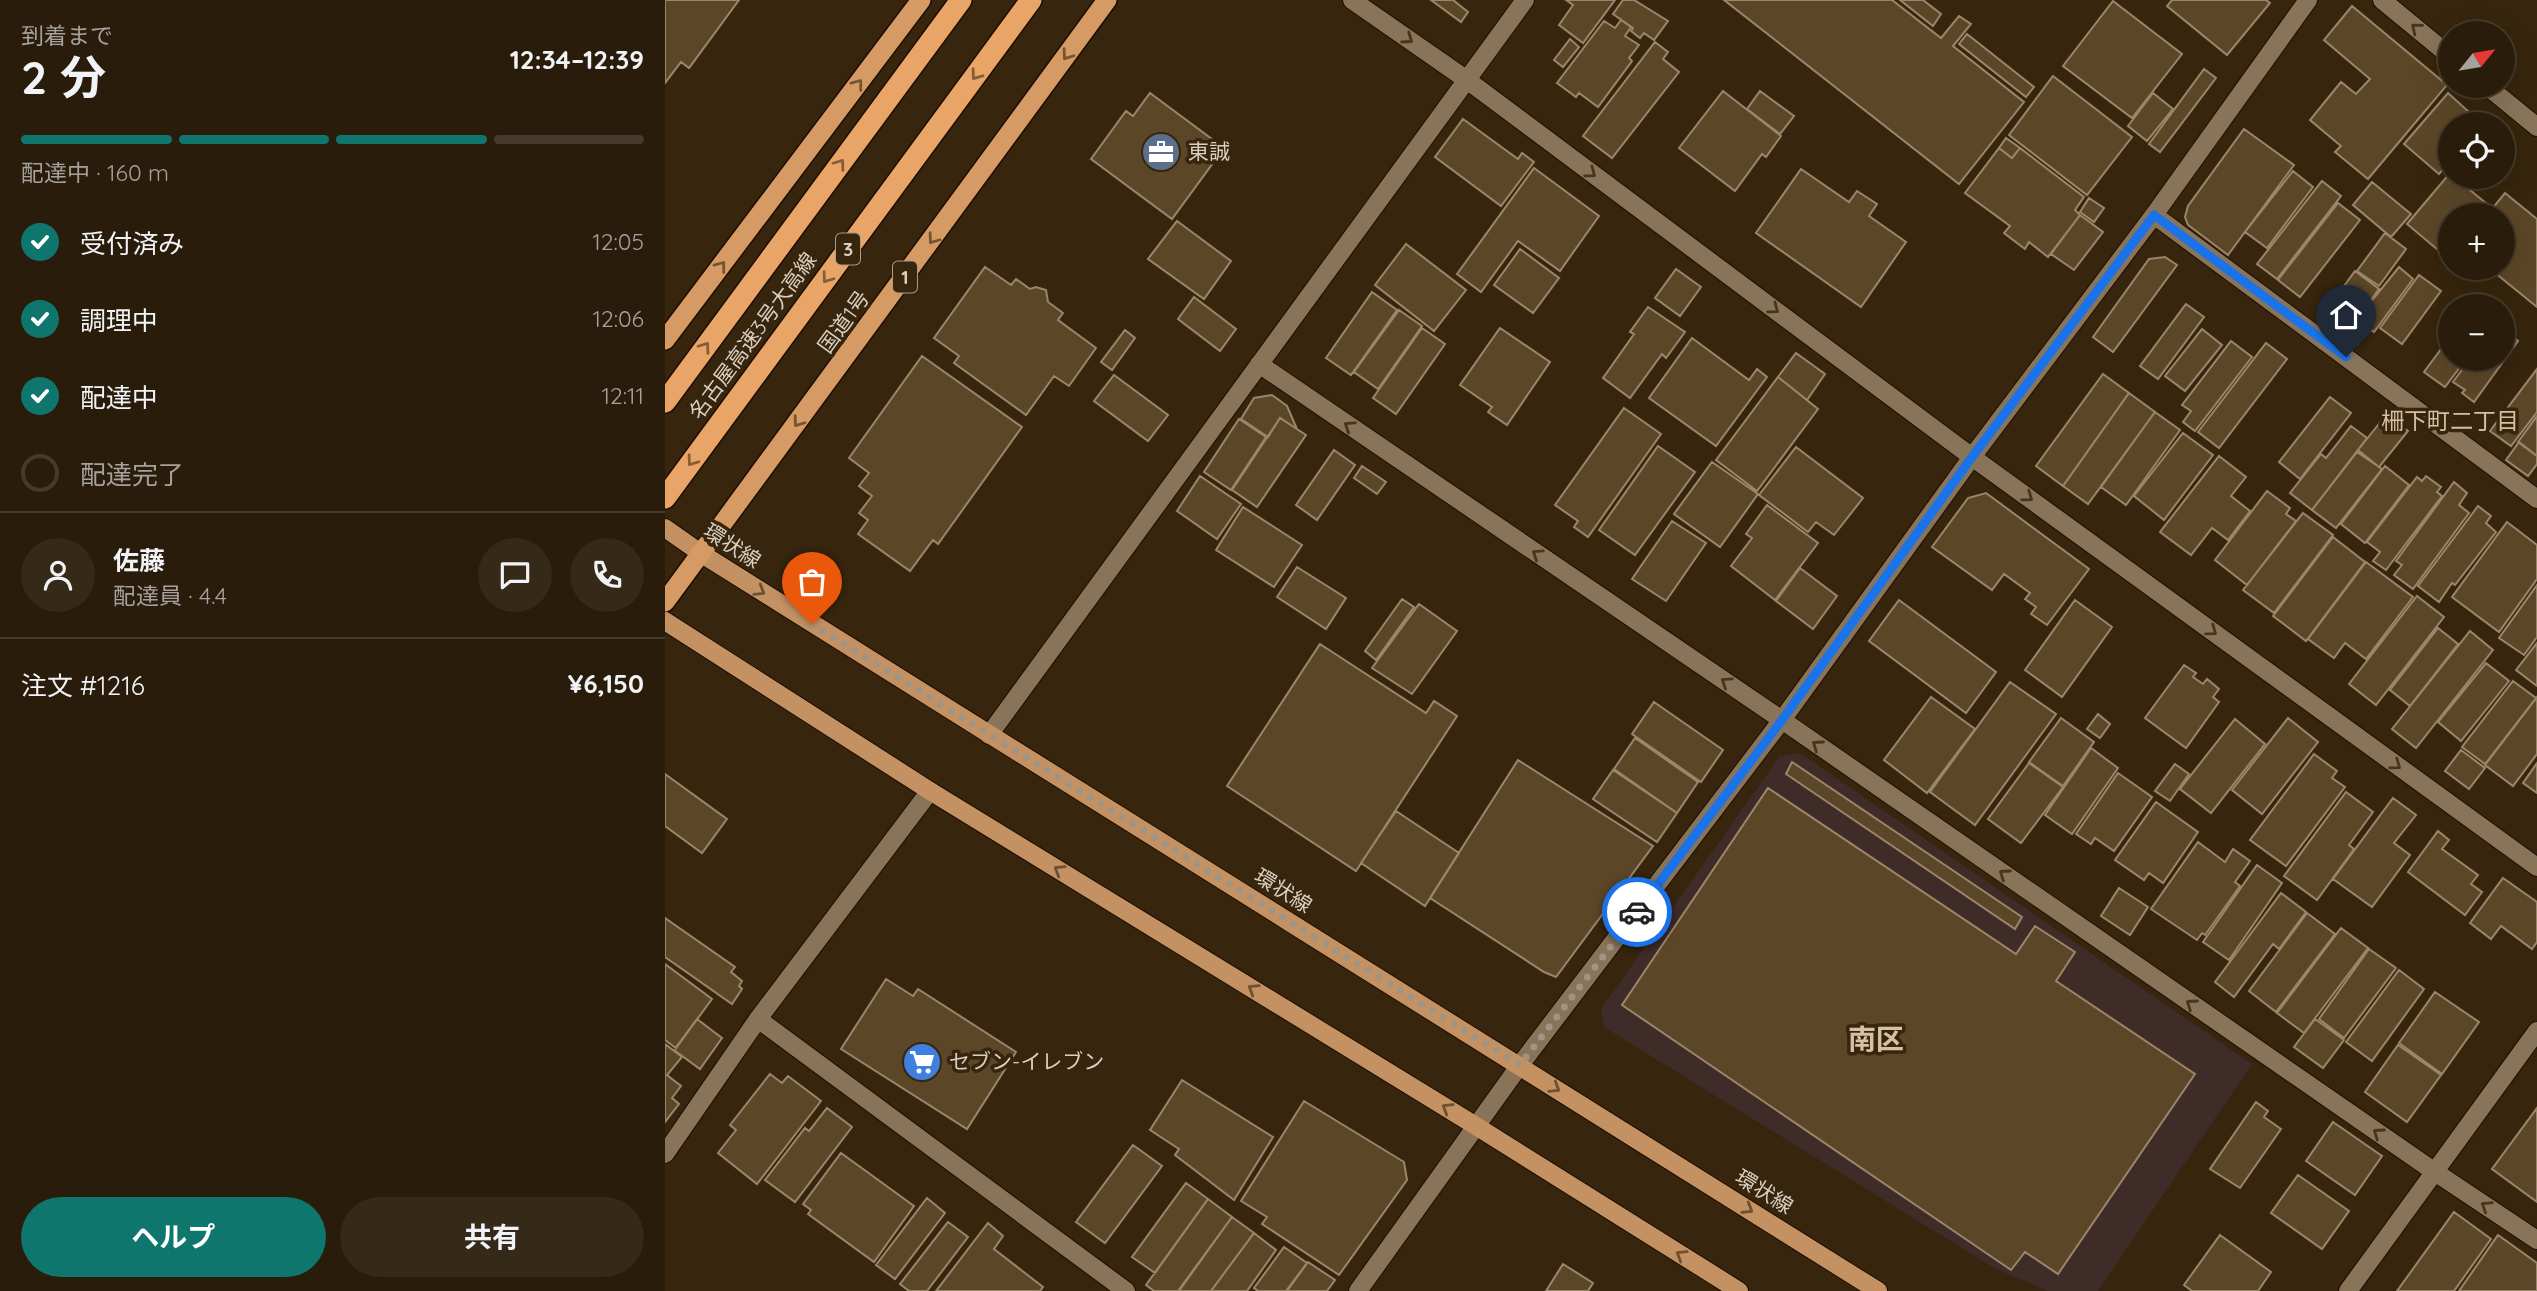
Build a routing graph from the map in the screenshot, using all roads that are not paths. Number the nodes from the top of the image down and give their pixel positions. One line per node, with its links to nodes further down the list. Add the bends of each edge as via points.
1 (921, 0): 14 (highway, one-way to 1)
2 (961, 0): 16 (highway, 名古屋高速3号大高線, one-way to 2)
3 (1031, 0): 18 (highway, 名古屋高速3号大高線 / 3, one-way to 18)
4 (1107, 0): 21 (highway, 国道1号 / 1, one-way to 21)
5 (1352, 0): 10 (street, one-way to 10)
6 (1525, 0): 10 (street)
7 (2308, 0): 13 (street)
8 (2382, 0): 9 (street, one-way to 8)
9 (2438, 45)
10 (1467, 80): 15 (street); 17 (street, one-way to 17)
11 (2502, 98): 12 (street)
12 (2537, 127)
13 (2154, 215): 17 (street); 19 (street)
14 (665, 340)
15 (1259, 364): 24 (street, one-way to 15); 25 (street)
16 (665, 402)
17 (1972, 457): 24 (street); 27 (street, one-way to 27)
18 (665, 498)
19 (2537, 499)
20 (665, 528): 21 (main road, 環状線)
21 (702, 554): 22 (highway, 国道1号 / 1); 25 (main road, 環状線, one-way to 25)
22 (665, 602)
23 (665, 621): 26 (main road)
24 (1782, 720): 30 (street); 33 (street, one-way to 24)
25 (989, 735): 30 (main road, 環状線)
26 (930, 791): 28 (street); 31 (main road, one-way to 26)
27 (2537, 867)
28 (758, 1019): 32 (street); 35 (street)
29 (2537, 1031): 33 (street)
30 (1520, 1065): 31 (street); 38 (main road, 環状線, one-way to 38)
31 (1476, 1126): 36 (street); 37 (main road, one-way to 31)
32 (665, 1154)
33 (2435, 1172): 34 (street, one-way to 33); 39 (street)
34 (2537, 1240)
35 (1126, 1291)
36 (1358, 1291)
37 (1739, 1291)
38 (1878, 1291)
39 (2348, 1291)

